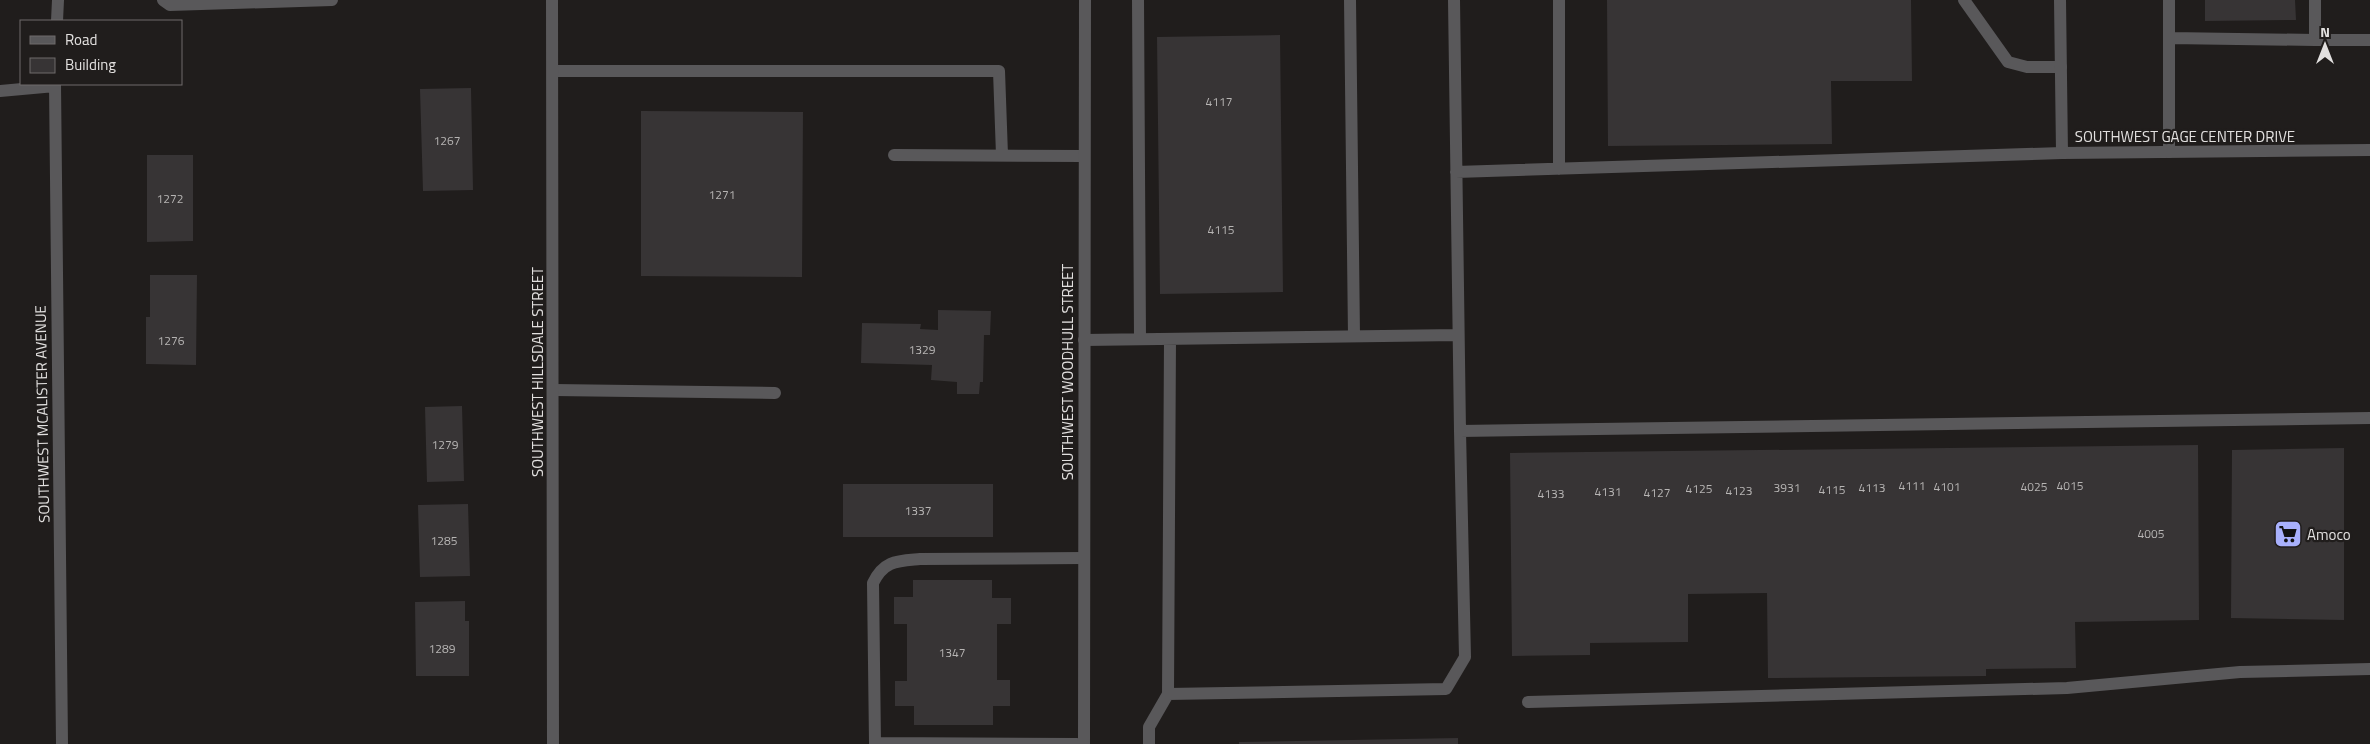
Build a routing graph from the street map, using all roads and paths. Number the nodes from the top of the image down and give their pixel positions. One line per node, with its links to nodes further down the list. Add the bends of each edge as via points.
1 (58, 0): 14 (street)
2 (163, 0): 3 (street, via 170,5)
3 (332, 0)
4 (552, 0): 19 (street, SOUTHWEST HILLSDALE STREET)
5 (1085, 0): 27 (street, SOUTHWEST WOODHULL STREET)
6 (1138, 0): 32 (street)
7 (1350, 0): 31 (street)
8 (1454, 0): 29 (street)
9 (1559, 0): 28 (street)
10 (1964, 0): 18 (street, via 2008,62)
11 (2060, 0): 18 (street, SOUTHWEST GAGE CENTER DRIVE)
12 (2169, 0): 15 (street)
13 (2315, 0): 16 (street)
14 (57, 20)
15 (2170, 38): 16 (street); 23 (street)
16 (2315, 40): 17 (street)
17 (2370, 40)
18 (2061, 66): 24 (street, SOUTHWEST GAGE CENTER DRIVE)
19 (553, 71): 26 (street, via 999,71); 35 (street, SOUTHWEST HILLSDALE STREET)
20 (55, 85): 21 (street); 43 (street, SOUTHWEST MCALISTER AVENUE)
21 (0, 91)
22 (2370, 150): 23 (street, SOUTHWEST GAGE CENTER DRIVE)
23 (2169, 152): 24 (street, SOUTHWEST GAGE CENTER DRIVE)
24 (2062, 153): 28 (street)
25 (894, 154): 26 (street)
26 (1002, 155): 27 (street)
27 (1084, 156): 34 (street, SOUTHWEST WOODHULL STREET)
28 (1560, 169): 29 (street)
29 (1456, 172): 30 (street)
30 (1458, 335): 31 (street); 38 (street)
31 (1354, 336): 33 (street)
32 (1140, 339): 33 (street); 34 (street)
33 (1170, 339): 41 (street)
34 (1084, 340): 39 (street, SOUTHWEST WOODHULL STREET)
35 (554, 390): 36 (street); 44 (street, SOUTHWEST HILLSDALE STREET)
36 (775, 393)
37 (2370, 418): 38 (street)
38 (1460, 431): 41 (street, via 1465,657 1446,689)
39 (1083, 558): 45 (street, via 894,562 879,571 873,583 875,743); 46 (street, SOUTHWEST WOODHULL STREET)
40 (2370, 669): 42 (street, via 2240,672 2067,688)
41 (1168, 694): 47 (street, via 1149,727)
42 (1528, 702)
43 (62, 744)
44 (554, 744)
45 (1077, 744)
46 (1084, 744)
47 (1149, 744)

